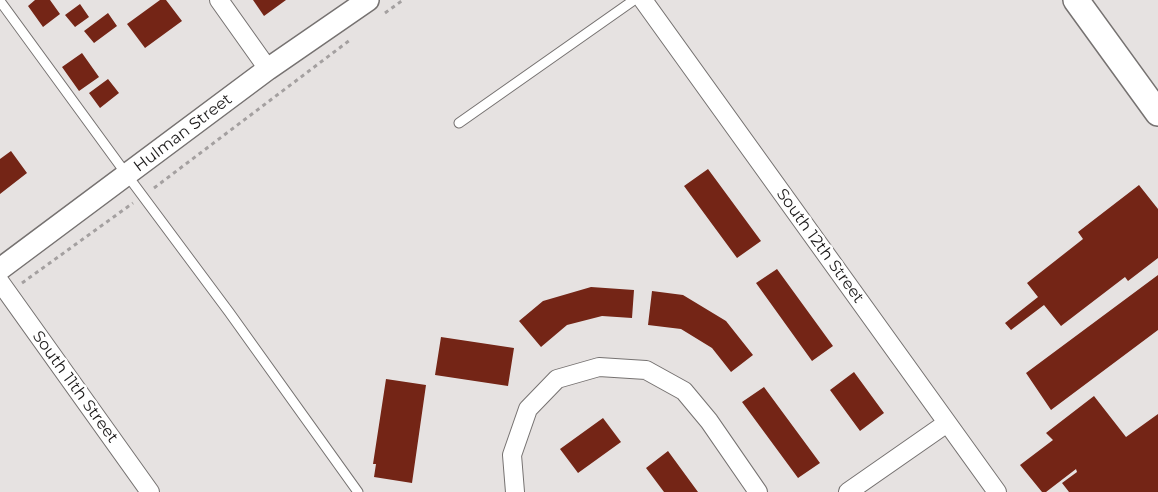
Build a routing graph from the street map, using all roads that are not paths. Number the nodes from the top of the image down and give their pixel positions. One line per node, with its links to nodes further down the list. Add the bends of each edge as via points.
1 (219, 0): 7 (street)
2 (368, 0): 7 (street, Hulman Street)
3 (634, 0): 9 (lane)
4 (643, 0): 13 (street, South 12th Street)
5 (1076, 0): 8 (main road)
6 (0, 1): 10 (lane)
7 (268, 69): 10 (street, Hulman Street)
8 (1158, 113)
9 (459, 123)
10 (127, 175): 11 (street, Hulman Street); 15 (lane)
11 (0, 269)
12 (4, 287): 14 (street, South 11th Street)
13 (947, 424): 18 (street); 19 (street, South 12th Street)
14 (150, 492)
15 (358, 492)
16 (515, 492): 17 (street, via 512,454 528,409 558,379 599,367 646,370 684,391)
17 (758, 492)
18 (848, 492)
19 (996, 492)

